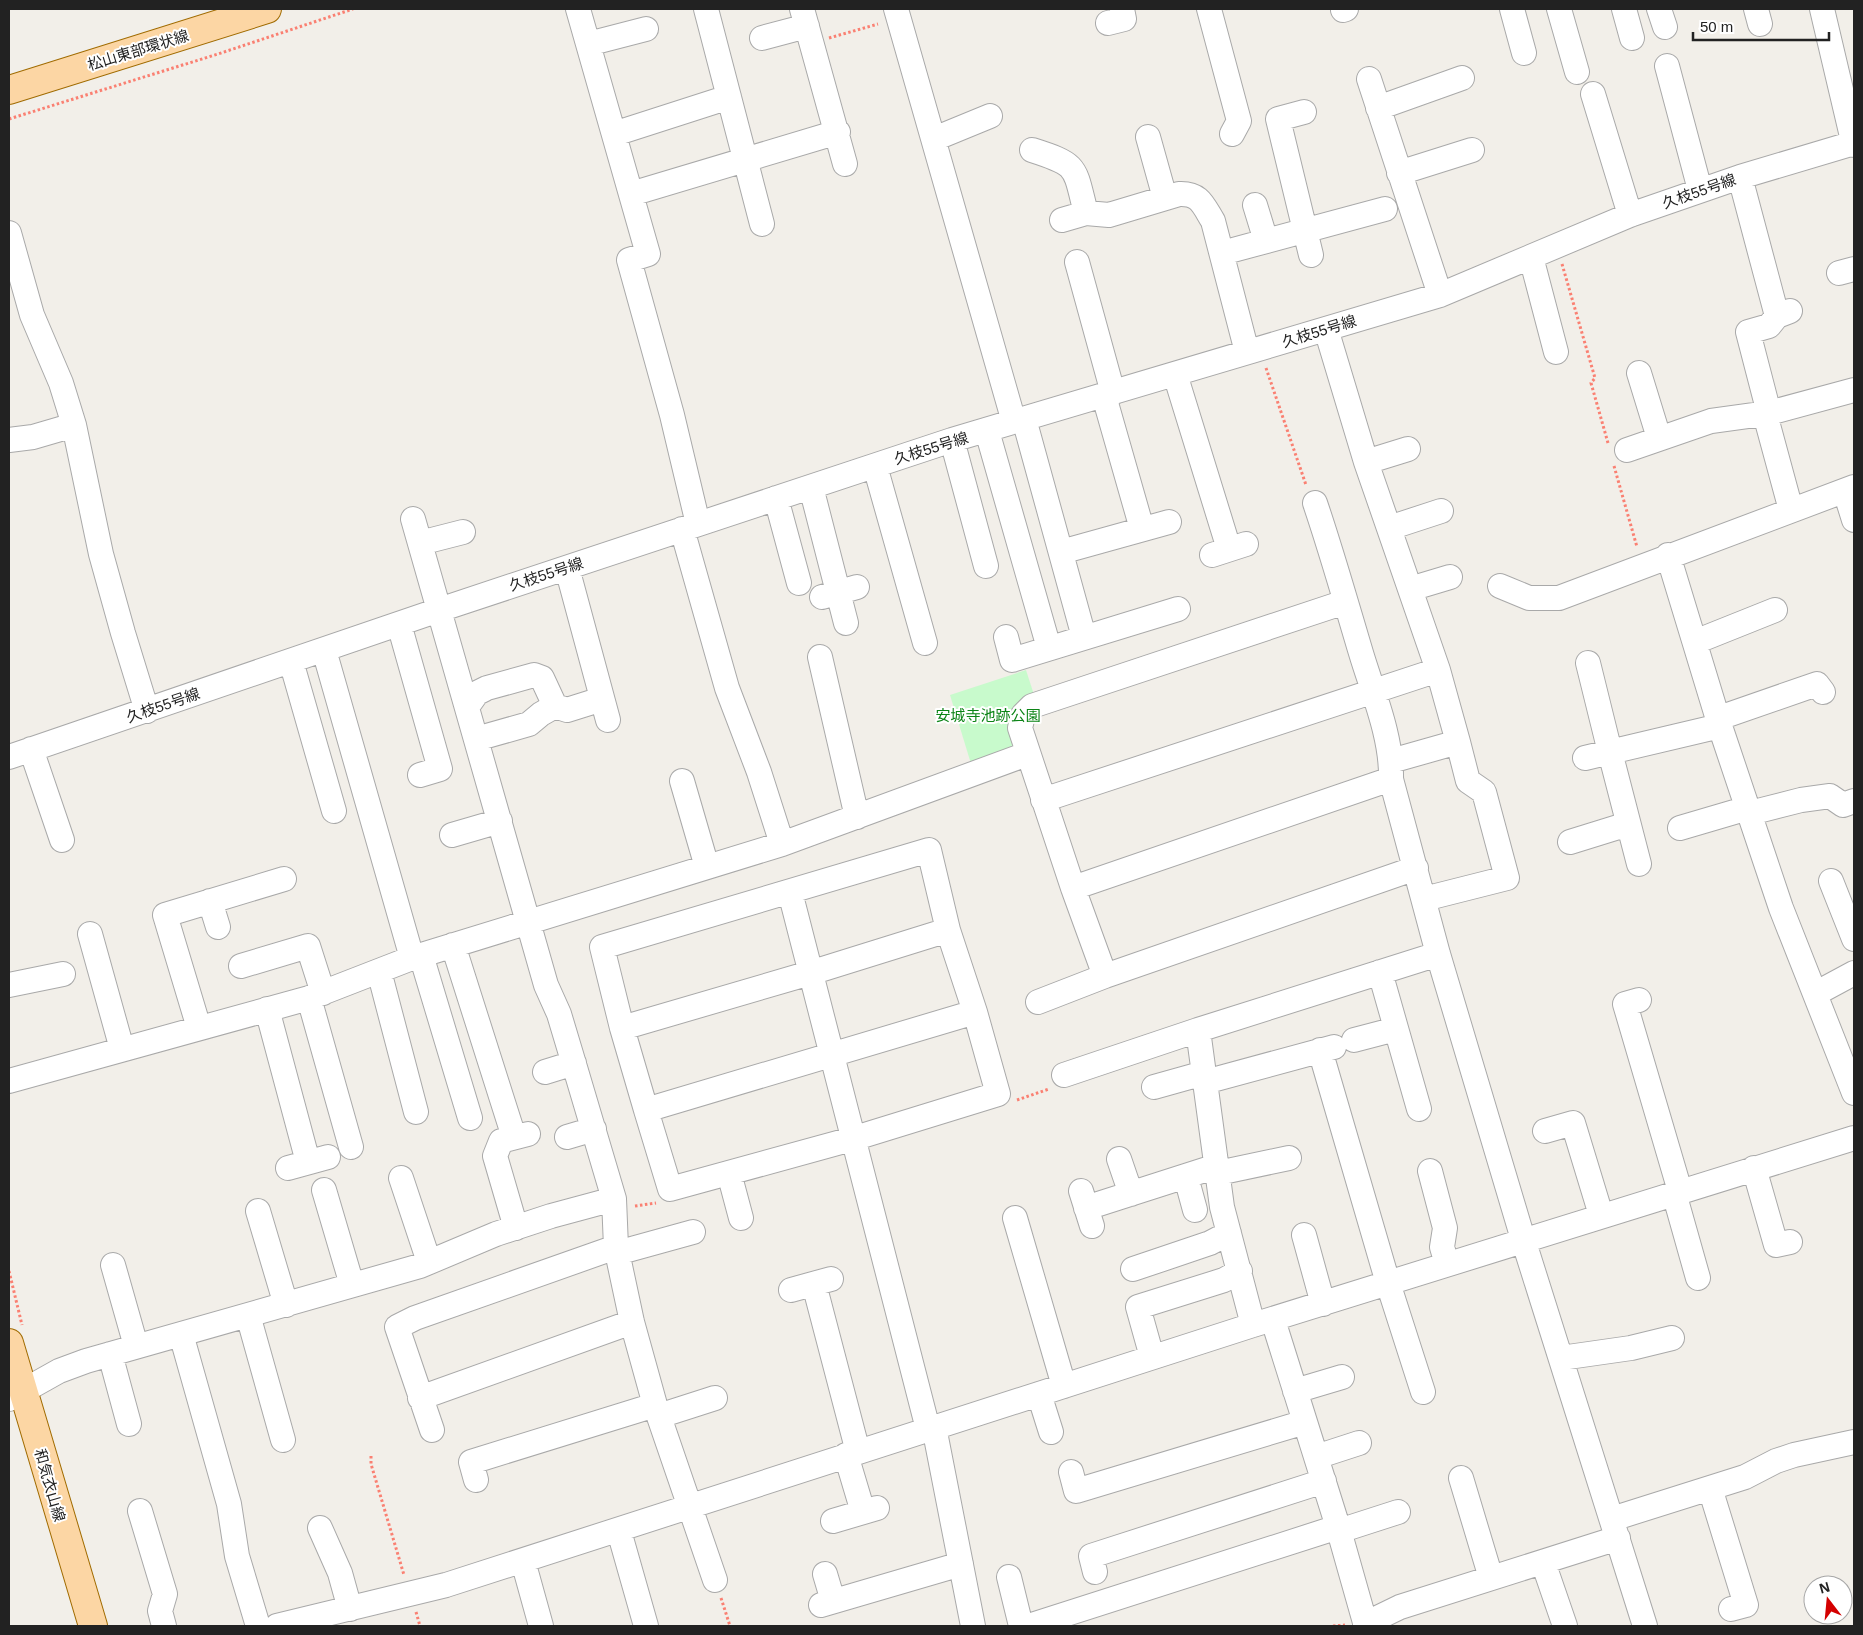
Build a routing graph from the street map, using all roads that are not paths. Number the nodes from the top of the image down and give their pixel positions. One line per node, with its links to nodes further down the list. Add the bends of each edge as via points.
1 (267, 9): 20 (main road, 松山東部環状線)
2 (578, 9): 14 (street)
3 (706, 9): 22 (street)
4 (1209, 9): 28 (street, via 1239,121)
5 (1512, 9): 15 (street)
6 (1558, 9): 17 (street)
7 (1624, 9): 13 (street)
8 (1822, 9): 31 (street)
9 (898, 13): 30 (street)
10 (807, 26): 12 (street); 26 (street)
11 (646, 29): 14 (street)
12 (762, 38)
13 (1632, 38)
14 (588, 44): 27 (street)
15 (1524, 53)
16 (1667, 66): 38 (street)
17 (1577, 72)
18 (1462, 78): 23 (street)
19 (1369, 79): 23 (street)
20 (9, 90)
21 (1593, 94): 44 (street)
22 (729, 96): 27 (street); 34 (street)
23 (1378, 108): 36 (street)
24 (1304, 112): 47 (street, via 1278,119)
25 (990, 116): 30 (street)
26 (838, 132): 34 (street); 35 (street)
27 (614, 134): 39 (street)
28 (1232, 134)
29 (1148, 137): 40 (street)
30 (934, 140): 63 (street)
31 (1854, 144): 37 (street, 久枝55号線)
32 (1032, 150): 43 (street, via 1064,160 1073,168)
33 (1472, 150): 36 (street)
34 (745, 160): 39 (street); 46 (street)
35 (845, 164)
36 (1399, 172): 54 (street)
37 (1740, 177): 38 (street, 久枝55号線); 62 (street, via 1784,313 1769,326 1748,332)
38 (1700, 190): 44 (street, 久枝55号線)
39 (631, 194): 82 (street, via 648,254 629,260 672,415)
40 (1165, 198): 43 (street, via 1109,215); 50 (street, via 1191,193 1202,202 1213,222)
41 (1255, 205): 49 (street)
42 (1385, 209): 47 (street)
43 (1086, 213): 45 (street)
44 (1630, 215): 52 (street, 久枝55号線)
45 (1062, 220)
46 (762, 224)
47 (1305, 230): 49 (street); 51 (street)
48 (9, 233): 64 (street, via 32,315 61,383)
49 (1266, 241): 50 (street)
50 (1222, 254): 56 (street)
51 (1311, 254)
52 (1531, 257): 54 (street, 久枝55号線); 57 (street)
53 (1077, 262): 61 (street)
54 (1440, 295): 55 (street, 久枝55号線)
55 (1326, 329): 56 (street, 久枝55号線); 71 (street)
56 (1253, 350): 59 (street, 久枝55号線)
57 (1556, 352)
58 (1639, 373): 66 (street)
59 (1174, 374): 61 (street, 久枝55号線); 87 (street)
60 (1854, 390): 62 (street)
61 (1108, 394): 63 (street, 久枝55号線); 84 (street)
62 (1767, 413): 66 (street, via 1711,421); 77 (street)
63 (1019, 420): 65 (street, 久枝55号線); 88 (street)
64 (74, 426): 67 (street); 116 (street, via 122,633)
65 (987, 431): 68 (street, 久枝55号線); 106 (street)
66 (1659, 438): 70 (street)
67 (9, 440)
68 (952, 440): 72 (street, 久枝55号線); 90 (street)
69 (1408, 449): 71 (street)
70 (1617, 454)
71 (1366, 462): 83 (street)
72 (875, 466): 73 (street, 久枝55号線); 105 (street, via 897,577)
73 (811, 487): 75 (street, 久枝55号線); 100 (street)
74 (1849, 489): 77 (street); 80 (street)
75 (776, 498): 82 (street, 久枝55号線); 93 (street)
76 (1315, 503): 96 (street)
77 (1791, 510): 89 (street)
78 (1441, 511): 83 (street)
79 (413, 519): 86 (street)
80 (1854, 520)
81 (1169, 522): 84 (street)
82 (690, 527): 91 (street, 久枝55号線); 139 (street, via 728,688)
83 (1389, 528): 95 (street)
84 (1142, 529): 88 (street)
85 (462, 532): 86 (street)
86 (420, 543): 98 (street)
87 (1229, 549)
88 (1061, 552): 103 (street)
89 (1668, 556): 94 (street, via 1560,598 1529,598); 104 (street)
90 (986, 566)
91 (567, 568): 98 (street, 久枝55号線); 114 (street, via 605,709 567,710)
92 (1450, 577): 95 (street)
93 (799, 583)
94 (1500, 586)
95 (1410, 589): 111 (street)
96 (1345, 602): 112 (street); 122 (street, via 1032,706 1023,715 1020,728)
97 (1178, 609): 103 (street)
98 (439, 610): 101 (street, 久枝55号線); 115 (street)
99 (1775, 610): 104 (street)
100 (846, 623)
101 (399, 624): 107 (street, 久枝55号線); 126 (street, via 440,769)
102 (1006, 637): 106 (street, via 1012,660)
103 (1084, 638): 106 (street)
104 (1695, 642): 117 (street)
105 (925, 643)
106 (1049, 648)
107 (324, 650): 109 (street, 久枝55号線); 157 (street)
108 (820, 657): 132 (street)
109 (291, 661): 116 (street, 久枝55号線); 130 (street)
110 (1588, 663): 121 (street)
111 (1438, 670): 112 (street); 119 (street)
112 (1372, 690): 125 (street); 128 (street)
113 (1824, 692): 117 (street, via 1817,684)
114 (555, 706): 115 (street, via 542,678 534,675 487,688 478,693); 118 (street, via 529,724)
115 (467, 707): 118 (street)
116 (147, 711): 120 (street, 久枝55号線)
117 (1719, 722): 121 (street); 131 (street)
118 (476, 739): 133 (street)
119 (1458, 742): 125 (street); 147 (street, via 1468,781 1484,792 1507,878)
120 (32, 749): 123 (street, 久枝55号線); 137 (street)
121 (1610, 752): 124 (street); 134 (street)
122 (1028, 754): 128 (street); 132 (street)
123 (9, 757)
124 (1585, 758)
125 (1391, 770): 142 (street); 145 (street)
126 (420, 775)
127 (682, 781): 141 (street)
128 (1043, 800): 145 (street)
129 (1854, 801): 131 (street, via 1843,805 1830,796)
130 (334, 811)
131 (1749, 811): 135 (street); 165 (street, via 1781,908)
132 (858, 817): 139 (street)
133 (500, 821): 136 (street); 149 (street)
134 (1628, 824): 138 (street); 140 (street)
135 (1680, 828)
136 (452, 835)
137 (62, 840)
138 (1570, 842)
139 (782, 844): 141 (street)
140 (1639, 864)
141 (707, 867): 149 (street)
142 (1416, 868): 147 (street); 163 (street)
143 (283, 878): 148 (street)
144 (1831, 881): 153 (street)
145 (1072, 888): 163 (street)
146 (790, 892): 151 (street, via 929,850); 160 (street); 172 (street, via 602,947)
147 (1424, 899): 155 (street)
148 (210, 901): 150 (street); 171 (street, via 165,914 172,967)
149 (528, 922): 154 (street); 178 (street)
150 (218, 927)
151 (948, 930): 160 (street); 170 (street)
152 (91, 934): 176 (street)
153 (1854, 939)
154 (453, 945): 157 (street); 214 (street, via 521,1135 501,1141 495,1156)
155 (1438, 954): 159 (street); 218 (street)
156 (251, 957): 166 (street, via 308,946)
157 (417, 957): 158 (street); 188 (street)
158 (379, 971): 166 (street); 187 (street)
159 (1380, 972): 173 (street); 174 (street)
160 (810, 973): 172 (street); 177 (street)
161 (1854, 973): 165 (street)
162 (63, 974): 164 (street)
163 (1105, 976): 168 (street)
164 (9, 985)
165 (1815, 994): 184 (street)
166 (316, 995): 169 (street); 194 (street)
167 (1639, 1000): 205 (street, via 1625,1004 1642,1090)
168 (1038, 1002)
169 (267, 1009): 171 (street); 197 (street)
170 (975, 1012): 177 (street); 193 (street, via 998,1094)
171 (199, 1028): 176 (street)
172 (622, 1028): 186 (street)
173 (1396, 1029): 175 (street); 185 (street)
174 (1198, 1030): 180 (street); 181 (street)
175 (1337, 1046): 181 (street); 227 (street)
176 (122, 1049): 182 (street)
177 (830, 1054): 186 (street); 193 (street)
178 (574, 1063): 179 (street); 189 (street)
179 (545, 1072)
180 (1064, 1075)
181 (1205, 1077): 183 (street); 199 (street)
182 (9, 1081)
183 (1154, 1087)
184 (1854, 1092)
185 (1419, 1109)
186 (646, 1110): 201 (street, via 670,1189)
187 (416, 1112)
188 (470, 1118)
189 (594, 1129): 191 (street); 207 (street)
190 (1545, 1131): 211 (street, via 1573,1123)
191 (567, 1137)
192 (1854, 1138): 198 (street)
193 (852, 1139): 201 (street); 253 (street)
194 (351, 1147)
195 (1289, 1158): 199 (street)
196 (1119, 1160): 206 (street)
197 (308, 1162)
198 (1754, 1168): 205 (street); 219 (street, via 1776,1245)
199 (1217, 1170): 202 (street); 216 (street)
200 (1430, 1171): 222 (street, via 1445,1228 1442,1247)
201 (729, 1173): 212 (street)
202 (1186, 1177): 206 (street); 209 (street)
203 (401, 1178): 221 (street)
204 (324, 1190): 228 (street)
205 (1677, 1192): 211 (street); 226 (street)
206 (1131, 1194): 208 (street)
207 (614, 1199): 214 (street); 220 (street)
208 (1087, 1209)
209 (1195, 1210)
210 (258, 1211): 231 (street)
211 (1601, 1215): 218 (street)
212 (741, 1218)
213 (1014, 1218): 243 (street)
214 (516, 1228): 221 (street)
215 (693, 1232): 220 (street)
216 (1229, 1233): 224 (street, via 1210,1243); 225 (street)
217 (1304, 1235): 230 (street)
218 (1523, 1239): 222 (street); 241 (street)
219 (1790, 1242)
220 (617, 1250): 233 (street); 248 (street, via 415,1318 397,1327)
221 (429, 1262): 228 (street)
222 (1447, 1264): 227 (street)
223 (113, 1265): 238 (street)
224 (1133, 1269)
225 (1240, 1271): 234 (street); 240 (street, via 1224,1280 1138,1307)
226 (1698, 1278)
227 (1388, 1283): 230 (street); 245 (street)
228 (352, 1285): 231 (street)
229 (791, 1290): 259 (street, via 823,1281)
230 (1323, 1304): 234 (street)
231 (286, 1305): 232 (street)
232 (248, 1315): 235 (street); 256 (street)
233 (632, 1322): 248 (street); 250 (street)
234 (1263, 1322): 240 (street); 244 (street)
235 (181, 1334): 238 (street); 287 (street, via 229,1504 237,1556)
236 (1672, 1338): 241 (street, via 1631,1348)
237 (9, 1344): 247 (main road, 和気衣山線)
238 (136, 1346): 239 (street)
239 (110, 1354): 247 (street, via 59,1371); 252 (street)
240 (1152, 1357): 243 (street)
241 (1561, 1358): 272 (street)
242 (1342, 1377): 244 (street)
243 (1064, 1386): 246 (street)
244 (1295, 1391): 251 (street)
245 (1423, 1392)
246 (1039, 1394): 253 (street); 255 (street)
247 (16, 1395): 285 (main road, 和気衣山線)
248 (420, 1398): 254 (street)
249 (715, 1398): 250 (street)
250 (657, 1411): 263 (street, via 471,1462); 266 (street)
251 (1305, 1422): 260 (street); 261 (street, via 1076,1490)
252 (129, 1424)
253 (931, 1428): 259 (street); 276 (street)
254 (432, 1430)
255 (1051, 1432)
256 (283, 1440)
257 (1359, 1442): 260 (street)
258 (1854, 1442): 265 (street, via 1776,1461 1744,1477)
259 (852, 1454): 266 (street); 268 (street, via 870,1510)
260 (1316, 1456): 264 (street)
261 (1071, 1472)
262 (1461, 1478): 280 (street)
263 (476, 1480)
264 (1324, 1481): 271 (street); 277 (street, via 1091,1556)
265 (1710, 1488): 272 (street, via 1677,1488); 283 (street, via 1746,1605)
266 (690, 1508): 273 (street); 281 (street)
267 (1398, 1512): 271 (street)
268 (833, 1521)
269 (148, 1522): 286 (street, via 165,1594 160,1611)
270 (320, 1528): 282 (street, via 340,1573)
271 (1339, 1529): 284 (street); 293 (street)
272 (1615, 1529): 275 (street); 295 (street)
273 (619, 1531): 274 (street); 290 (street)
274 (523, 1561): 282 (street); 289 (street)
275 (1543, 1562): 280 (street); 294 (street)
276 (961, 1564): 278 (street, via 827,1603); 291 (street)
277 (1095, 1572)
278 (825, 1574)
279 (1009, 1577): 292 (street)
280 (1491, 1578): 284 (street, via 1400,1607)
281 (715, 1580)
282 (350, 1609): 288 (street)
283 (1732, 1609)
284 (1366, 1625)
285 (93, 1626)
286 (164, 1626)
287 (258, 1626)
288 (277, 1626)
289 (541, 1626)
290 (646, 1626)
291 (973, 1626)
292 (1021, 1626)
293 (1029, 1626)
294 (1565, 1626)
295 (1645, 1626)

